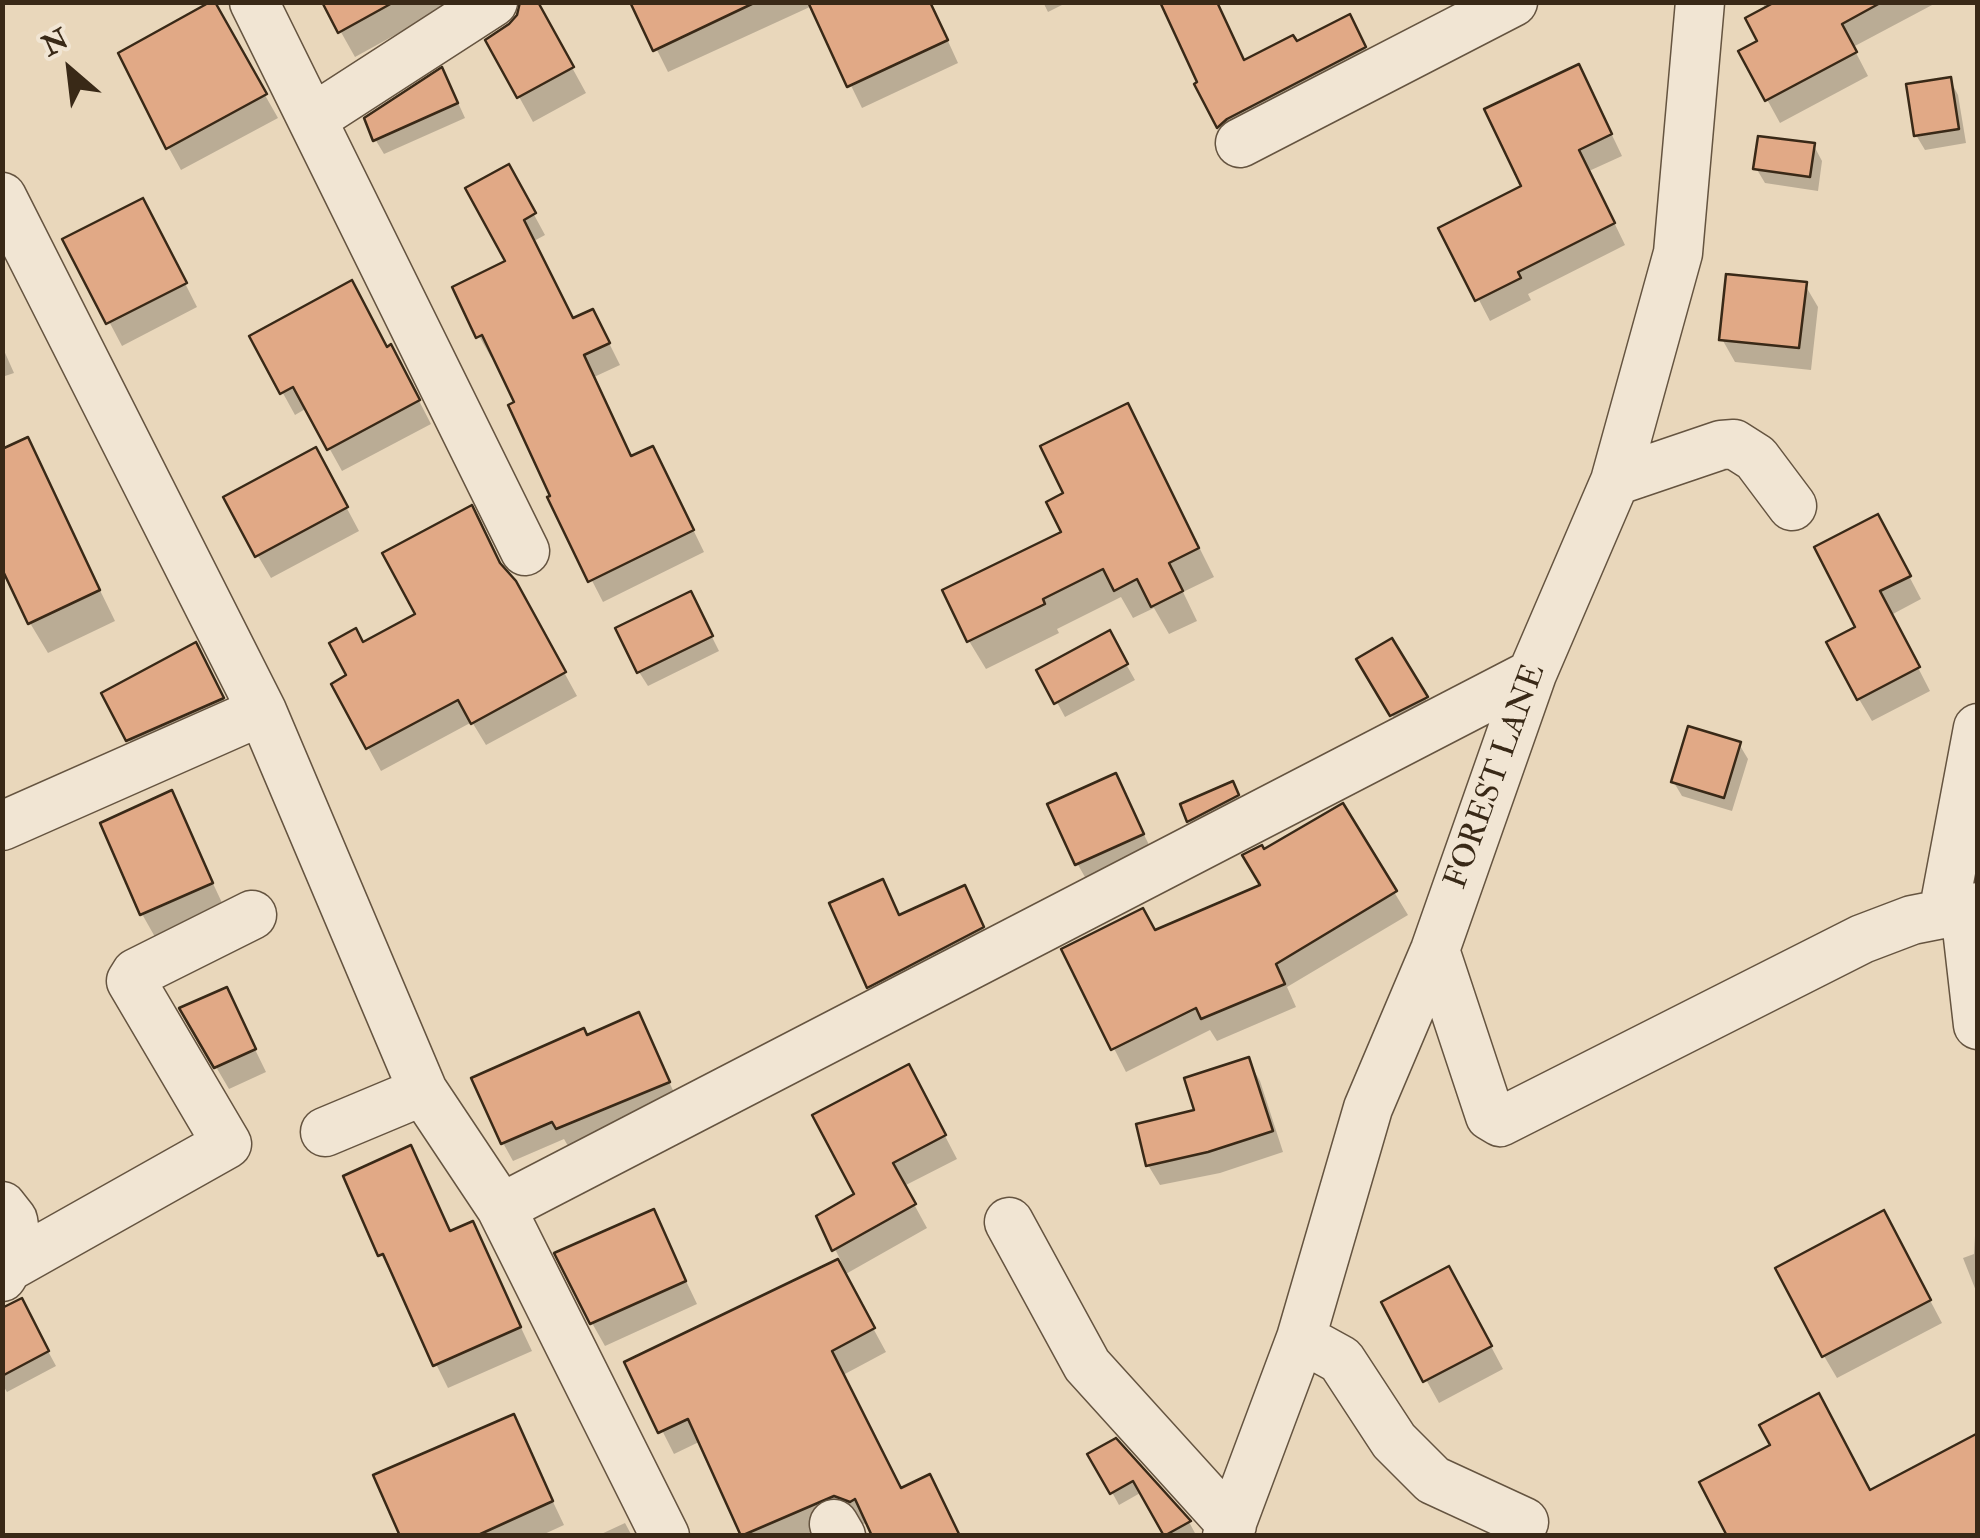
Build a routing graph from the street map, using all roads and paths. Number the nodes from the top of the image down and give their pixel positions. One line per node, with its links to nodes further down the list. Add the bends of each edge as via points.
1 (254, 2): 5 (street)
2 (492, 2): 5 (street)
3 (1513, 2): 6 (street)
4 (1700, 2): 8 (street, FOREST LANE, via 1678,253)
5 (312, 120): 10 (street)
6 (1240, 144)
7 (2, 196): 12 (street)
8 (1615, 481): 9 (street, via 1734,444 1756,458); 11 (street, FOREST LANE)
9 (1792, 506)
10 (525, 551)
11 (1532, 674): 17 (street, FOREST LANE); 22 (street)
12 (262, 711): 14 (street); 19 (street)
13 (1978, 728): 15 (street)
14 (2, 826)
15 (1962, 911): 17 (street, via 1894,926 1828,954 1500,1122 1490,1116); 18 (street)
16 (252, 915): 24 (street, via 131,981 227,1144)
17 (1435, 950): 25 (street, FOREST LANE, via 1368,1108)
18 (1978, 1025)
19 (423, 1091): 20 (street); 22 (street)
20 (325, 1132)
21 (2, 1206): 24 (street, via 18,1238)
22 (502, 1208): 28 (street)
23 (1009, 1222): 27 (street, via 1087,1365)
24 (7, 1271)
25 (1302, 1338): 26 (street, via 1341,1360 1394,1440 1433,1480); 27 (street, FOREST LANE)
26 (1524, 1522)
27 (1229, 1530)
28 (665, 1536)

